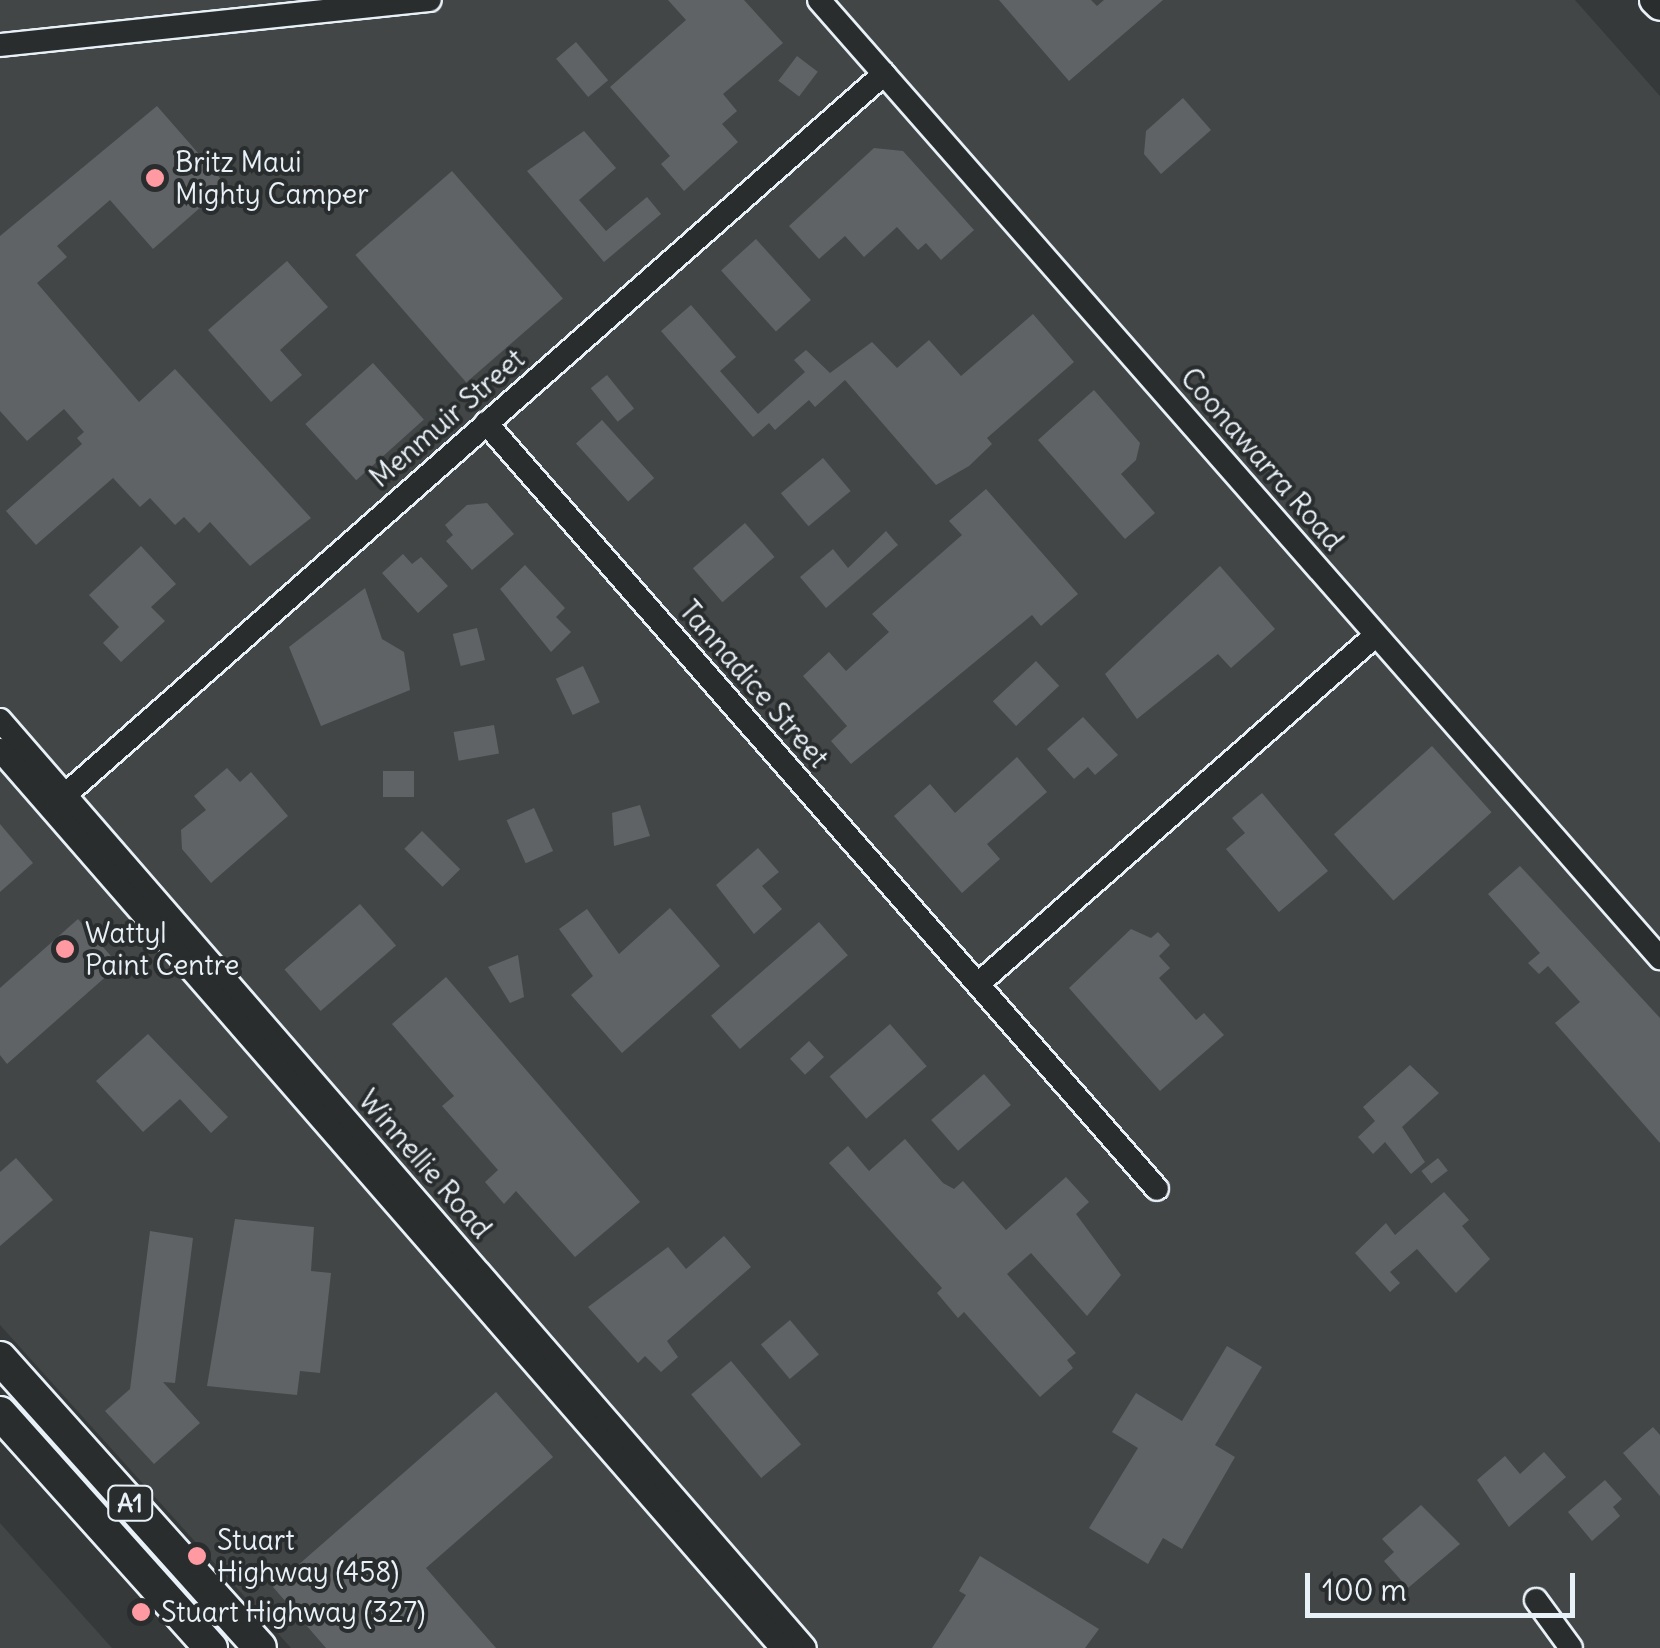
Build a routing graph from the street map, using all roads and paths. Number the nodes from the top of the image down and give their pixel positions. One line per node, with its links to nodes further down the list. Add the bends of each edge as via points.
1 (430, 0): 5 (street)
2 (819, 0): 6 (street, Coonawarra Road)
3 (1654, 0): 4 (main road)
4 (1660, 6)
5 (0, 45)
6 (884, 74): 7 (street, Menmuir Street); 8 (street, Coonawarra Road)
7 (486, 423): 11 (street, Menmuir Street); 13 (street, Tannadice Street)
8 (1376, 635): 12 (street, Coonawarra Road); 13 (street)
9 (0, 720): 11 (street, Winnellie Road)
10 (0, 750): 11 (street, Winnellie Road)
11 (58, 801): 22 (street, Winnellie Road); 23 (street, Winnellie Road)
12 (1660, 958)
13 (978, 984): 14 (street, Tannadice Street)
14 (1156, 1189)
15 (0, 1358): 17 (highway, A1)
16 (0, 1413): 18 (highway, A1)
17 (107, 1478): 18 (highway); 21 (highway, A1)
18 (80, 1502): 20 (highway, A1)
19 (1536, 1600): 24 (street)
20 (211, 1648)
21 (260, 1648)
22 (782, 1648)
23 (804, 1648)
24 (1571, 1648)

